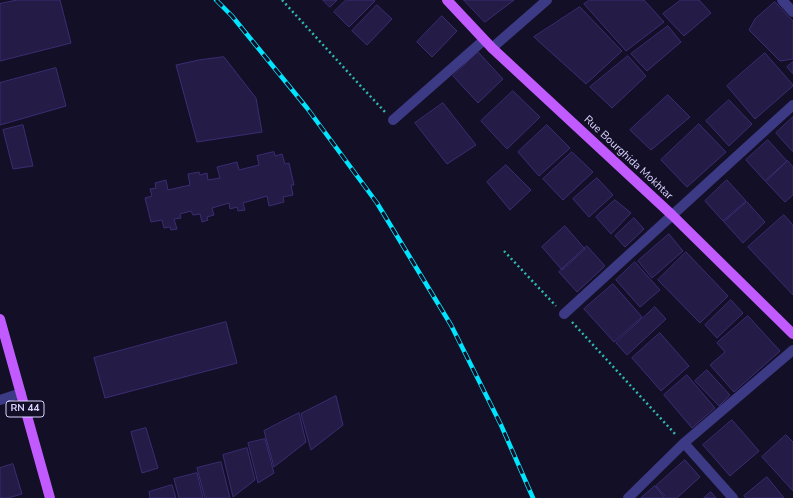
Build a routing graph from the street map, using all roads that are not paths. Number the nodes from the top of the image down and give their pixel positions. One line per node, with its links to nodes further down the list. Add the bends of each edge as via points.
1 (447, 0): 5 (main road, Rue Bourghida Mokhtar)
2 (547, 0): 6 (street)
3 (782, 0): 4 (street)
4 (793, 12)
5 (484, 40): 6 (main road, Rue Bourghida Mokhtar); 8 (street)
6 (492, 48): 9 (main road, Rue Bourghida Mokhtar)
7 (793, 105): 9 (street)
8 (393, 120)
9 (672, 215): 10 (street); 12 (main road, Rue Bourghida Mokhtar)
10 (564, 314)
11 (0, 319): 14 (main road, RN 44)
12 (793, 334)
13 (793, 350): 16 (street)
14 (21, 393): 15 (street); 17 (main road, RN 44)
15 (0, 400)
16 (684, 443): 18 (street); 19 (street)
17 (50, 498)
18 (628, 498)
19 (733, 498)

